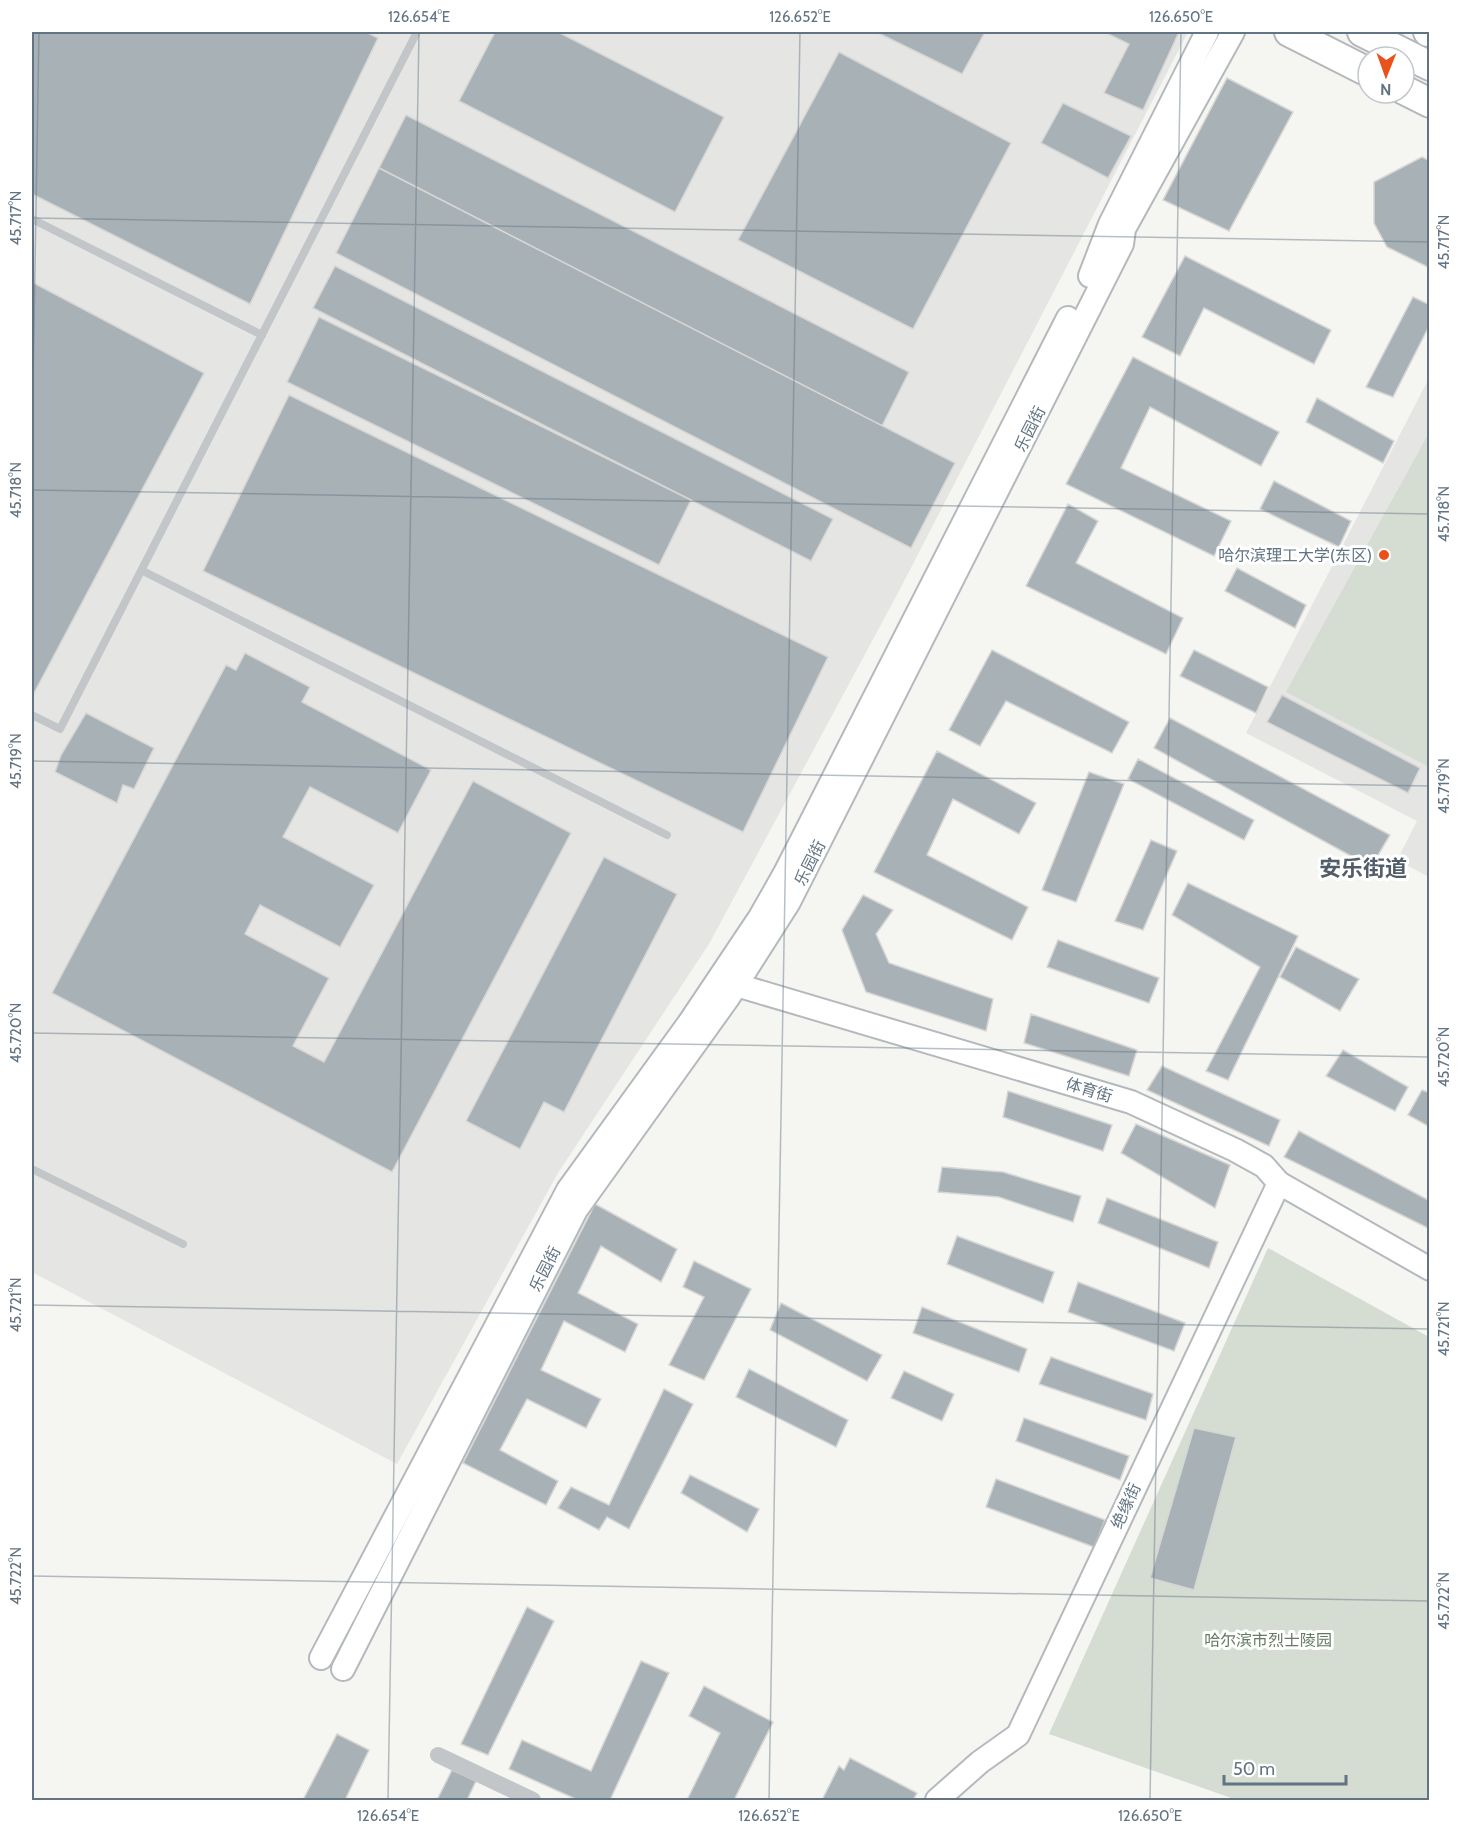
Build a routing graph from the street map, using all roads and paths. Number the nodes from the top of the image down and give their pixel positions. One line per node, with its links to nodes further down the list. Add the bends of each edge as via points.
1 (417, 32): 11 (lane)
2 (1207, 32): 15 (main road, 乐园街, via 1110,224 1089,276)
3 (1233, 32): 15 (main road, 乐园街, via 1124,229 1112,265 812,859 761,949)
4 (1289, 32): 6 (highway)
5 (1362, 32): 7 (highway)
6 (1356, 66)
7 (1430, 66)
8 (1416, 96): 9 (highway)
9 (1430, 103)
10 (32, 219): 11 (lane)
11 (262, 335): 12 (lane)
12 (143, 571): 13 (lane, via 60,729); 14 (lane)
13 (32, 717)
14 (667, 835)
15 (727, 982): 17 (main road, 体育街, via 1131,1102 1264,1166); 20 (main road, 乐园街, via 568,1190); 21 (main road, 乐园街, via 576,1210)
16 (32, 1169): 18 (lane)
17 (1279, 1184): 19 (main road, 体育街); 24 (main road, 绝缘街, via 1018,1735)
18 (183, 1244)
19 (1430, 1269)
20 (321, 1658)
21 (343, 1669)
22 (438, 1755): 23 (street)
23 (533, 1800)
24 (937, 1800)

